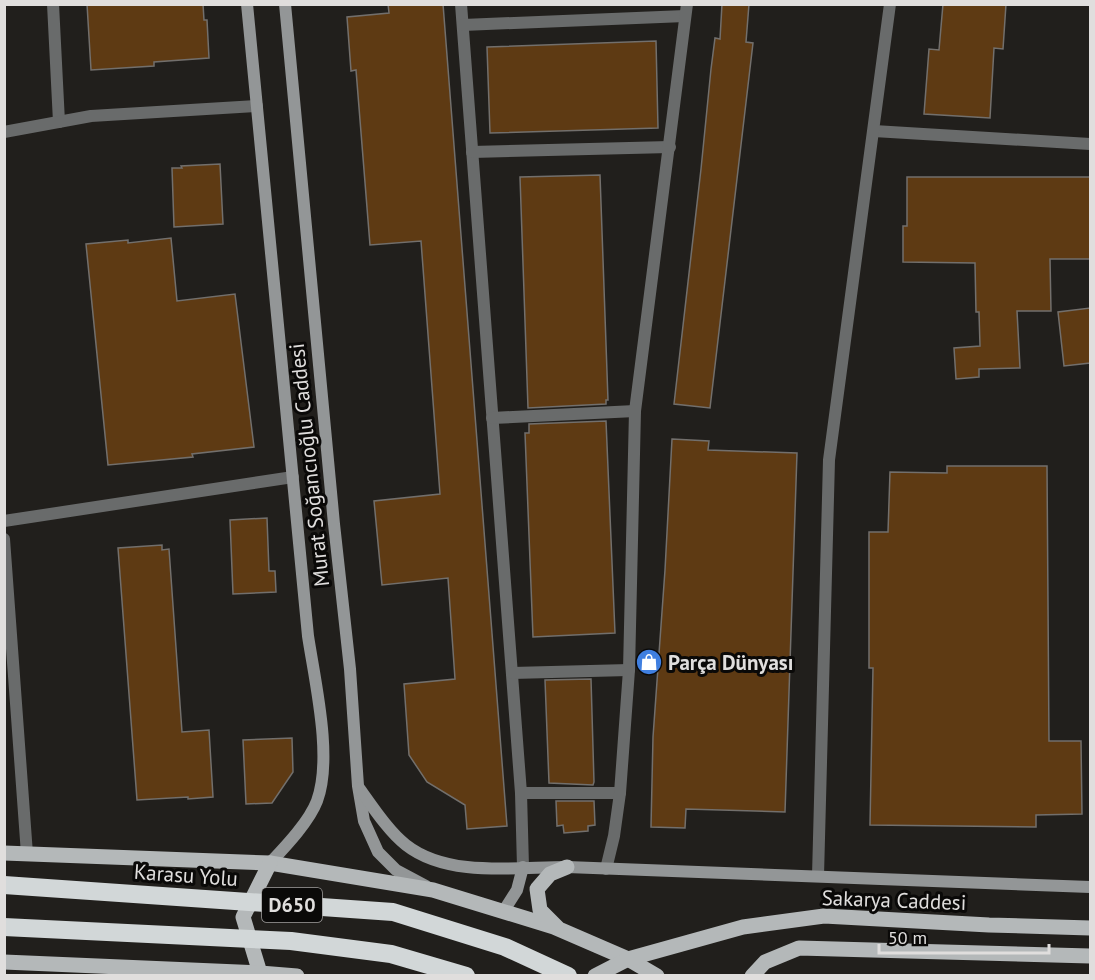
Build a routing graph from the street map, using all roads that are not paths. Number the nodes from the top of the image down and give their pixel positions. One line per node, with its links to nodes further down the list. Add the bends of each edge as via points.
1 (53, 4): 9 (street)
2 (247, 4): 8 (main road, Murat Soğancıoğlu Caddesi)
3 (285, 4): 22 (main road, Murat Soğancıoğlu Caddesi)
4 (461, 4): 7 (street)
5 (890, 4): 10 (street)
6 (686, 10): 7 (street); 13 (street)
7 (463, 25): 14 (street)
8 (257, 106): 9 (street, via 91,116); 17 (main road, Murat Soğancıoğlu Caddesi)
9 (59, 122): 11 (street)
10 (874, 131): 12 (street); 31 (street, via 829,459)
11 (4, 132)
12 (1090, 144)
13 (670, 147): 14 (street); 15 (street)
14 (472, 152): 16 (street)
15 (635, 411): 16 (street); 20 (street)
16 (492, 418): 21 (street)
17 (293, 477): 18 (street); 27 (main road, Murat Soğancıoğlu Caddesi, via 308,636 322,728 323,771 317,801 295,835)
18 (4, 521)
19 (4, 539): 26 (street)
20 (629, 670): 21 (street); 24 (street)
21 (512, 673): 23 (street)
22 (358, 786): 28 (main road, via 405,845 428,859 495,869); 34 (main road, Murat Soğancıoğlu Caddesi, via 364,821 378,852 396,870)
23 (520, 793): 24 (street); 28 (street)
24 (620, 793): 30 (street)
25 (4, 853): 26 (main road)
26 (27, 854): 27 (main road)
27 (270, 863): 34 (main road); 42 (main road, via 243,917)
28 (523, 867): 29 (main road); 35 (main road, via 517,890)
29 (567, 867): 30 (main road); 38 (main road, via 550,874 537,889 540,910)
30 (606, 869): 31 (main road)
31 (818, 876): 33 (main road)
32 (4, 885): 45 (highway, Karasu Yolu / D650, via 393,912 505,947)
33 (1090, 887)
34 (433, 890): 35 (main road)
35 (503, 912): 38 (main road)
36 (4, 927): 44 (highway, D650, via 291,941 391,954)
37 (1090, 928): 40 (main road, Sakarya Caddesi, via 824,916 743,927)
38 (559, 929): 40 (main road)
39 (1090, 956): 48 (main road, via 799,948 765,962)
40 (628, 959): 46 (main road, Sakarya Caddesi); 47 (main road)
41 (4, 962): 42 (main road)
42 (260, 974): 43 (main road)
43 (297, 975)
44 (465, 975)
45 (568, 975)
46 (595, 975)
47 (657, 975)
48 (752, 975)

